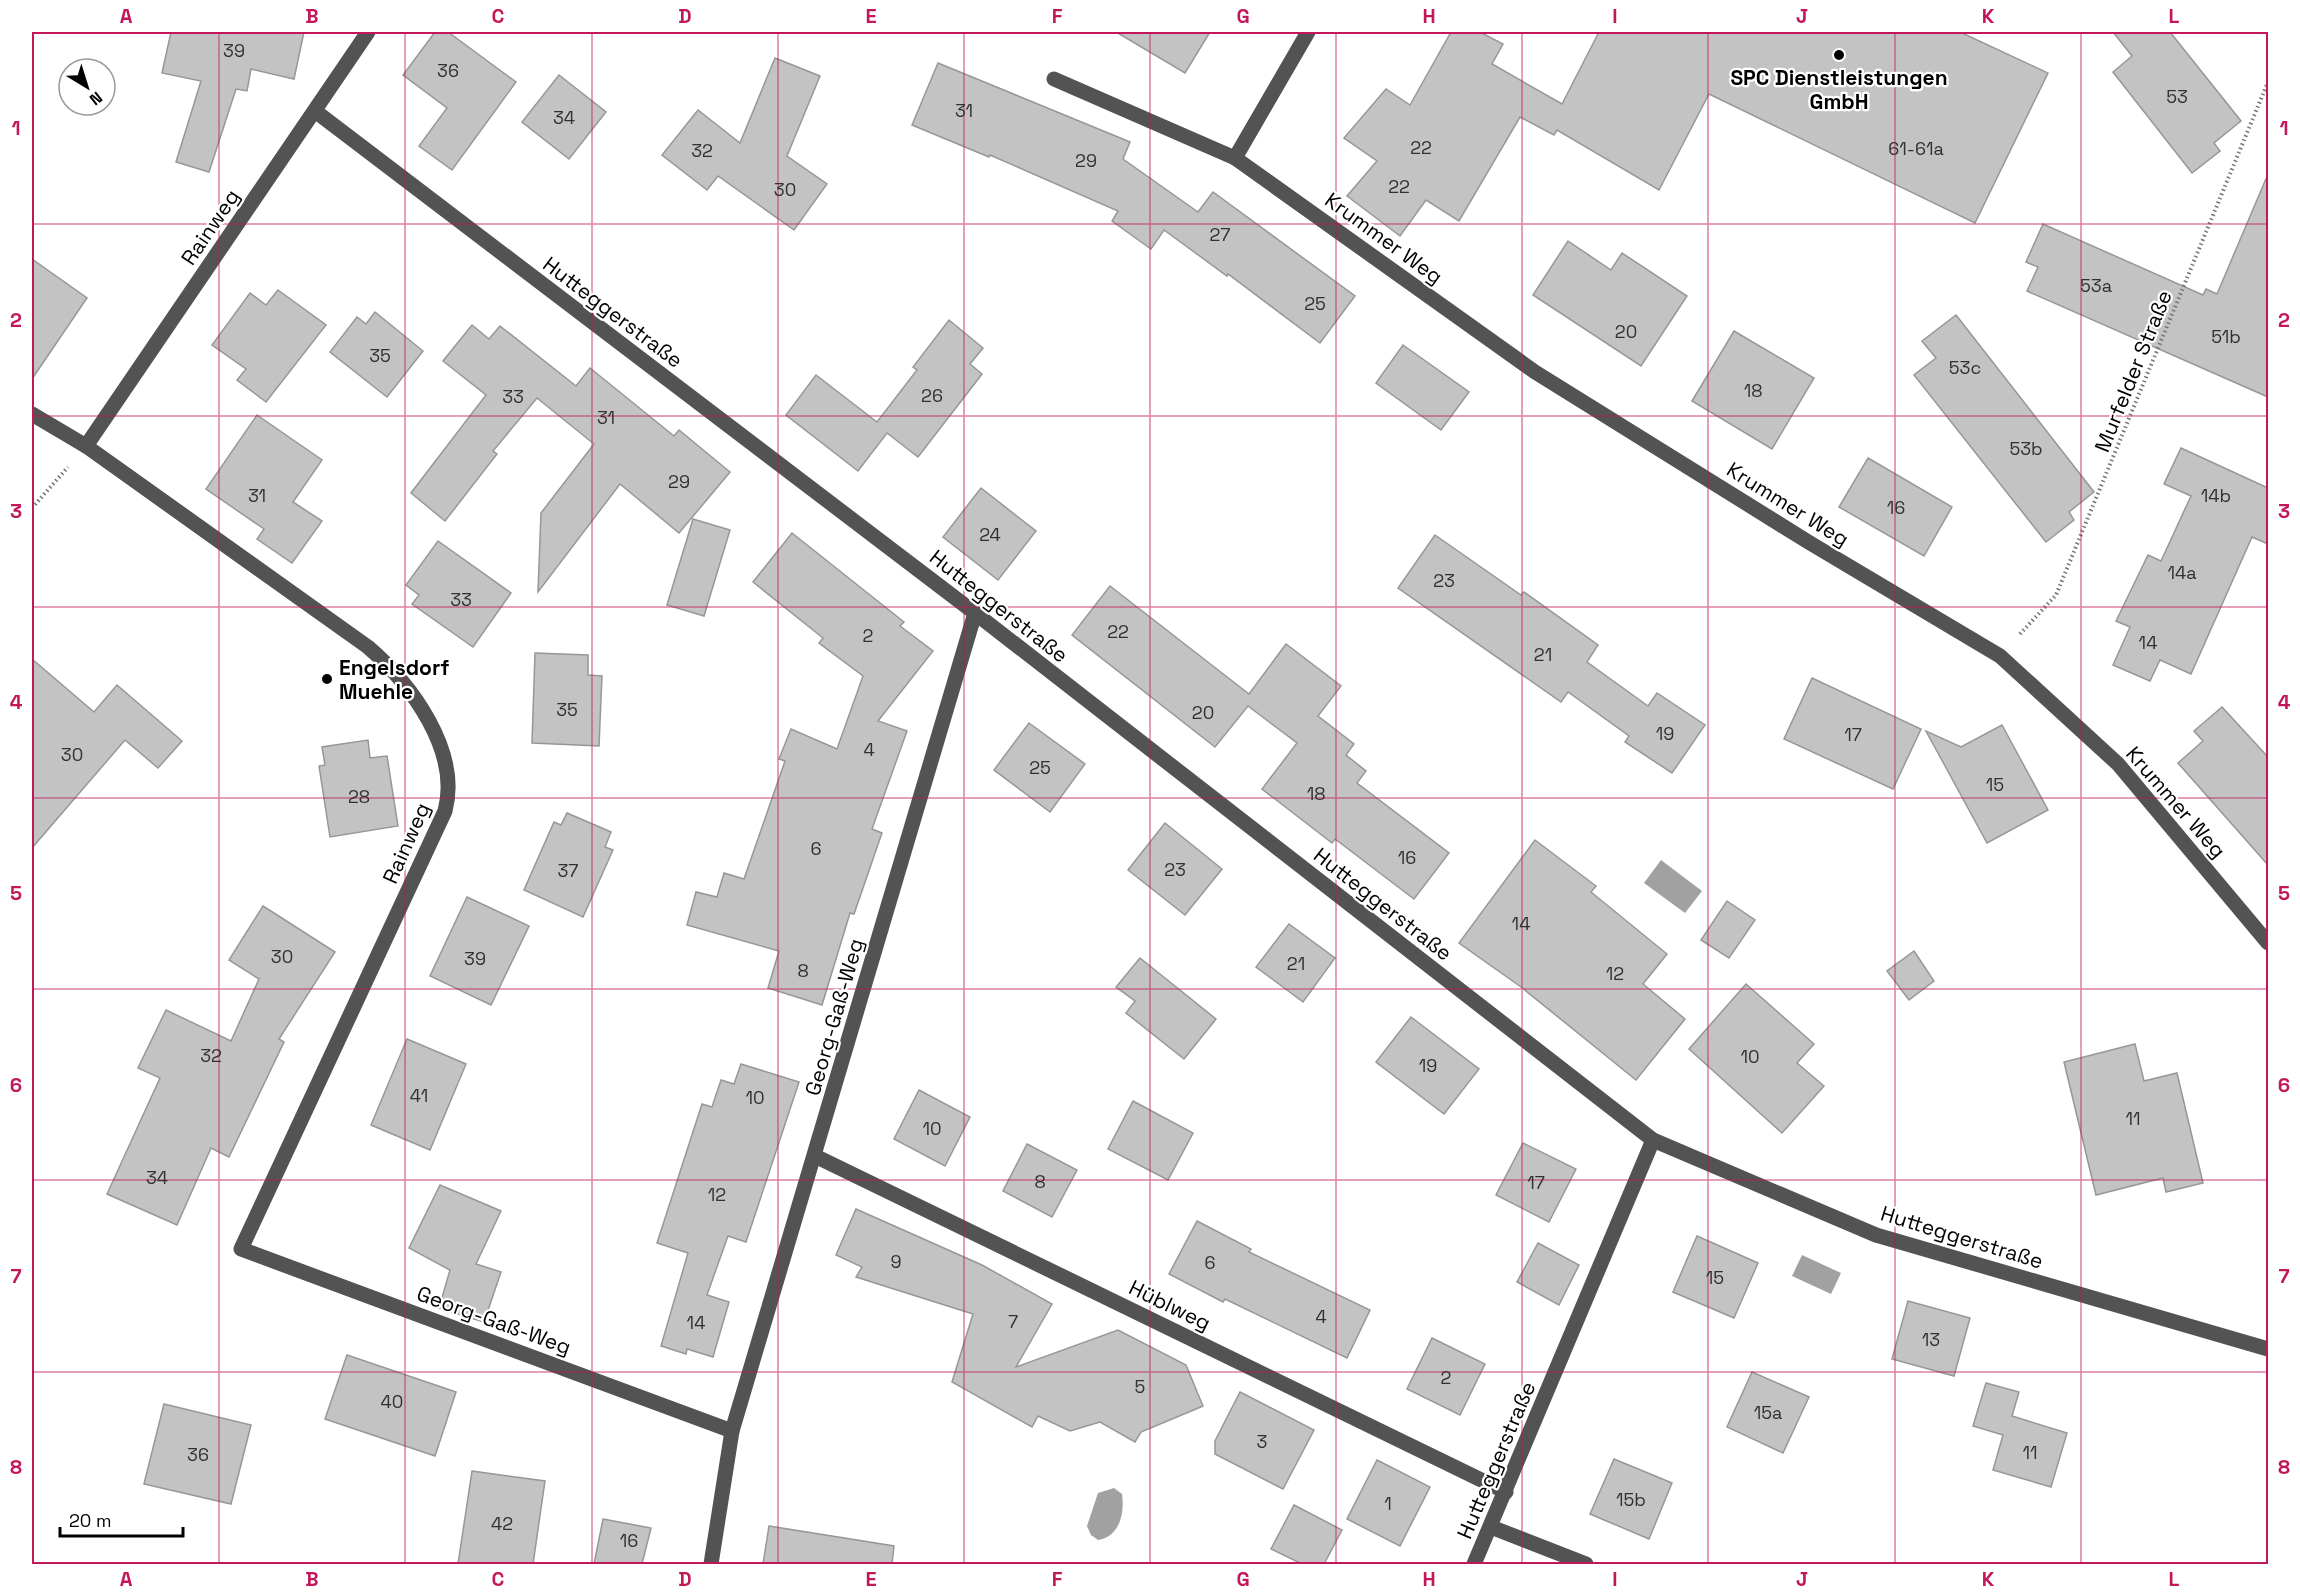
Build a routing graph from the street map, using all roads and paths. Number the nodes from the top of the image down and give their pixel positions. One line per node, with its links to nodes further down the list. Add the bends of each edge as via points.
1 (368, 32): 5 (street, Rainweg)
2 (1308, 32): 6 (street)
3 (1054, 79): 6 (street, Krummer Weg)
4 (2268, 82): 11 (path, Murfelder Straße, via 2056,595)
5 (315, 111): 8 (street, Rainweg); 10 (street, Hutteggerstraße)
6 (1235, 158): 11 (street, Krummer Weg, via 1535,372)
7 (32, 414): 8 (street, Rainweg)
8 (86, 446): 9 (path); 15 (street, Rainweg, via 374,653 393,671 431,724 444,755 445,811)
9 (32, 508)
10 (975, 614): 13 (street, Hutteggerstraße); 14 (street, Georg-Gaß-Weg)
11 (2000, 656): 12 (street, Krummer Weg, via 2118,764)
12 (2268, 943)
13 (1653, 1140): 16 (street, Hutteggerstraße, via 1876,1234); 18 (street, Hutteggerstraße)
14 (815, 1156): 17 (street, Georg-Gaß-Weg); 18 (street, Hüblweg)
15 (241, 1249): 17 (street, Georg-Gaß-Weg)
16 (2268, 1349)
17 (732, 1431): 20 (street, Georg-Gaß-Weg)
18 (1506, 1492): 19 (street, Hutteggerstraße)
19 (1491, 1527): 21 (street, Hutteggerstraße); 22 (street)
20 (711, 1564)
21 (1474, 1564)
22 (1586, 1564)

